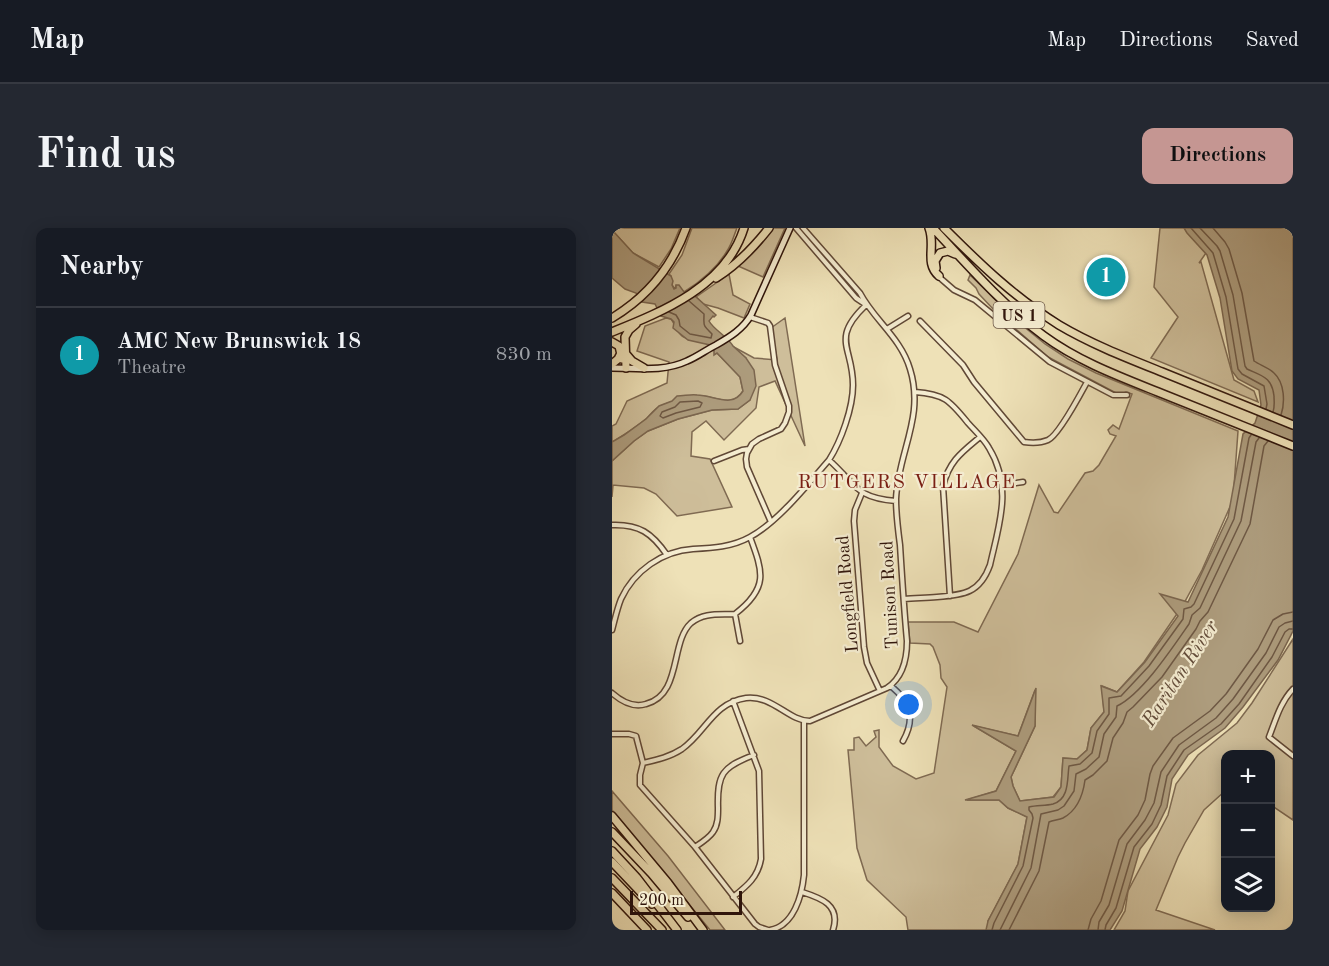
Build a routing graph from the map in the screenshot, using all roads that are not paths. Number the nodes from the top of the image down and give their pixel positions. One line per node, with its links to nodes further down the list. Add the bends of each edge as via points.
1 (686, 228): 17 (highway, via 675,254 657,280 644,295)
2 (744, 228): 13 (highway, via 728,260)
3 (769, 228): 13 (highway, via 735,264)
4 (790, 228): 16 (street)
5 (796, 228): 10 (street, Tunison Road)
6 (803, 228): 9 (street, Tunison Road)
7 (931, 228): 11 (highway, US 1); 12 (highway, via 930,258)
8 (944, 228): 30 (highway, US 1, via 988,272 1075,334)
9 (826, 254): 10 (street); 14 (street, Tunison Road)
10 (821, 258): 14 (street, Tunison Road)
11 (962, 259): 12 (highway, via 948,251 940,252 935,261); 32 (highway, US 1, via 1015,312 1074,355)
12 (939, 276): 27 (street, via 951,288 975,300 1050,362)
13 (701, 287): 18 (highway)
14 (866, 304): 20 (street, Tunison Road); 34 (street, via 852,319 846,334 853,384 851,403)
15 (908, 316): 20 (street)
16 (750, 317): 26 (street, via 728,338 689,360); 33 (street, via 770,326 775,365 789,406 781,429)
17 (612, 318)
18 (640, 320): 21 (highway); 23 (highway, via 626,335)
19 (920, 321): 27 (street, via 963,366 1024,442 1051,438)
20 (887, 329): 28 (street, Tunison Road, via 903,350)
21 (612, 332)
22 (612, 342): 23 (highway)
23 (623, 354): 24 (highway); 25 (highway); 26 (highway)
24 (612, 366): 25 (street)
25 (623, 368): 26 (street)
26 (644, 368)
27 (1087, 382): 29 (street, via 1113,395)
28 (915, 392): 31 (street, via 944,398); 39 (street, Tunison Road, via 914,419 900,467)
29 (1127, 395)
30 (1293, 425)
31 (980, 437): 37 (street, via 994,456); 44 (street, via 953,462 945,477)
32 (1293, 446)
33 (749, 449): 35 (street); 40 (street, via 747,467)
34 (829, 460): 38 (street); 40 (street)
35 (714, 461)
36 (1023, 482): 37 (street)
37 (1003, 485): 44 (street, via 1002,508 987,574 968,593)
38 (862, 493): 39 (street); 51 (street, Longfield Road, via 854,521 864,647)
39 (896, 501): 45 (street, Tunison Road)
40 (771, 522): 42 (street)
41 (612, 525): 43 (street, via 641,529)
42 (750, 537): 43 (street, via 726,546); 46 (street, via 761,568 760,580 752,598)
43 (667, 555): 47 (street, via 654,561 630,584)
44 (950, 596): 45 (street)
45 (904, 599): 49 (street, Tunison Road, via 907,652)
46 (735, 614): 48 (street); 52 (street, via 706,615 688,626 670,681 653,701 630,704)
47 (612, 628)
48 (740, 642)
49 (891, 686): 51 (street); 56 (street, via 908,708 910,726)
50 (1293, 689): 58 (street, via 1280,706 1269,737)
51 (880, 692): 54 (street)
52 (612, 693)
53 (733, 702): 54 (street, via 760,699); 57 (street); 59 (street, via 715,714 683,748)
54 (804, 721): 66 (street)
55 (612, 734): 59 (street, via 636,736)
56 (903, 741)
57 (754, 755): 62 (street, via 731,765 723,774 718,787 716,827); 68 (street, via 760,776 760,865 750,883)
58 (1293, 756)
59 (643, 763): 62 (street, via 640,785)
60 (612, 816): 73 (highway)
61 (612, 832): 73 (highway)
62 (695, 847): 68 (street)
63 (612, 851): 72 (highway)
64 (612, 862): 72 (highway)
65 (612, 878): 71 (highway)
66 (802, 892): 69 (street, via 788,919); 75 (street, via 831,907 835,919)
67 (612, 893): 70 (highway)
68 (733, 897): 74 (street, via 755,924)
69 (775, 929): 74 (street)
70 (647, 930)
71 (662, 930)
72 (677, 930)
73 (701, 930)
74 (769, 930)
75 (832, 930)

